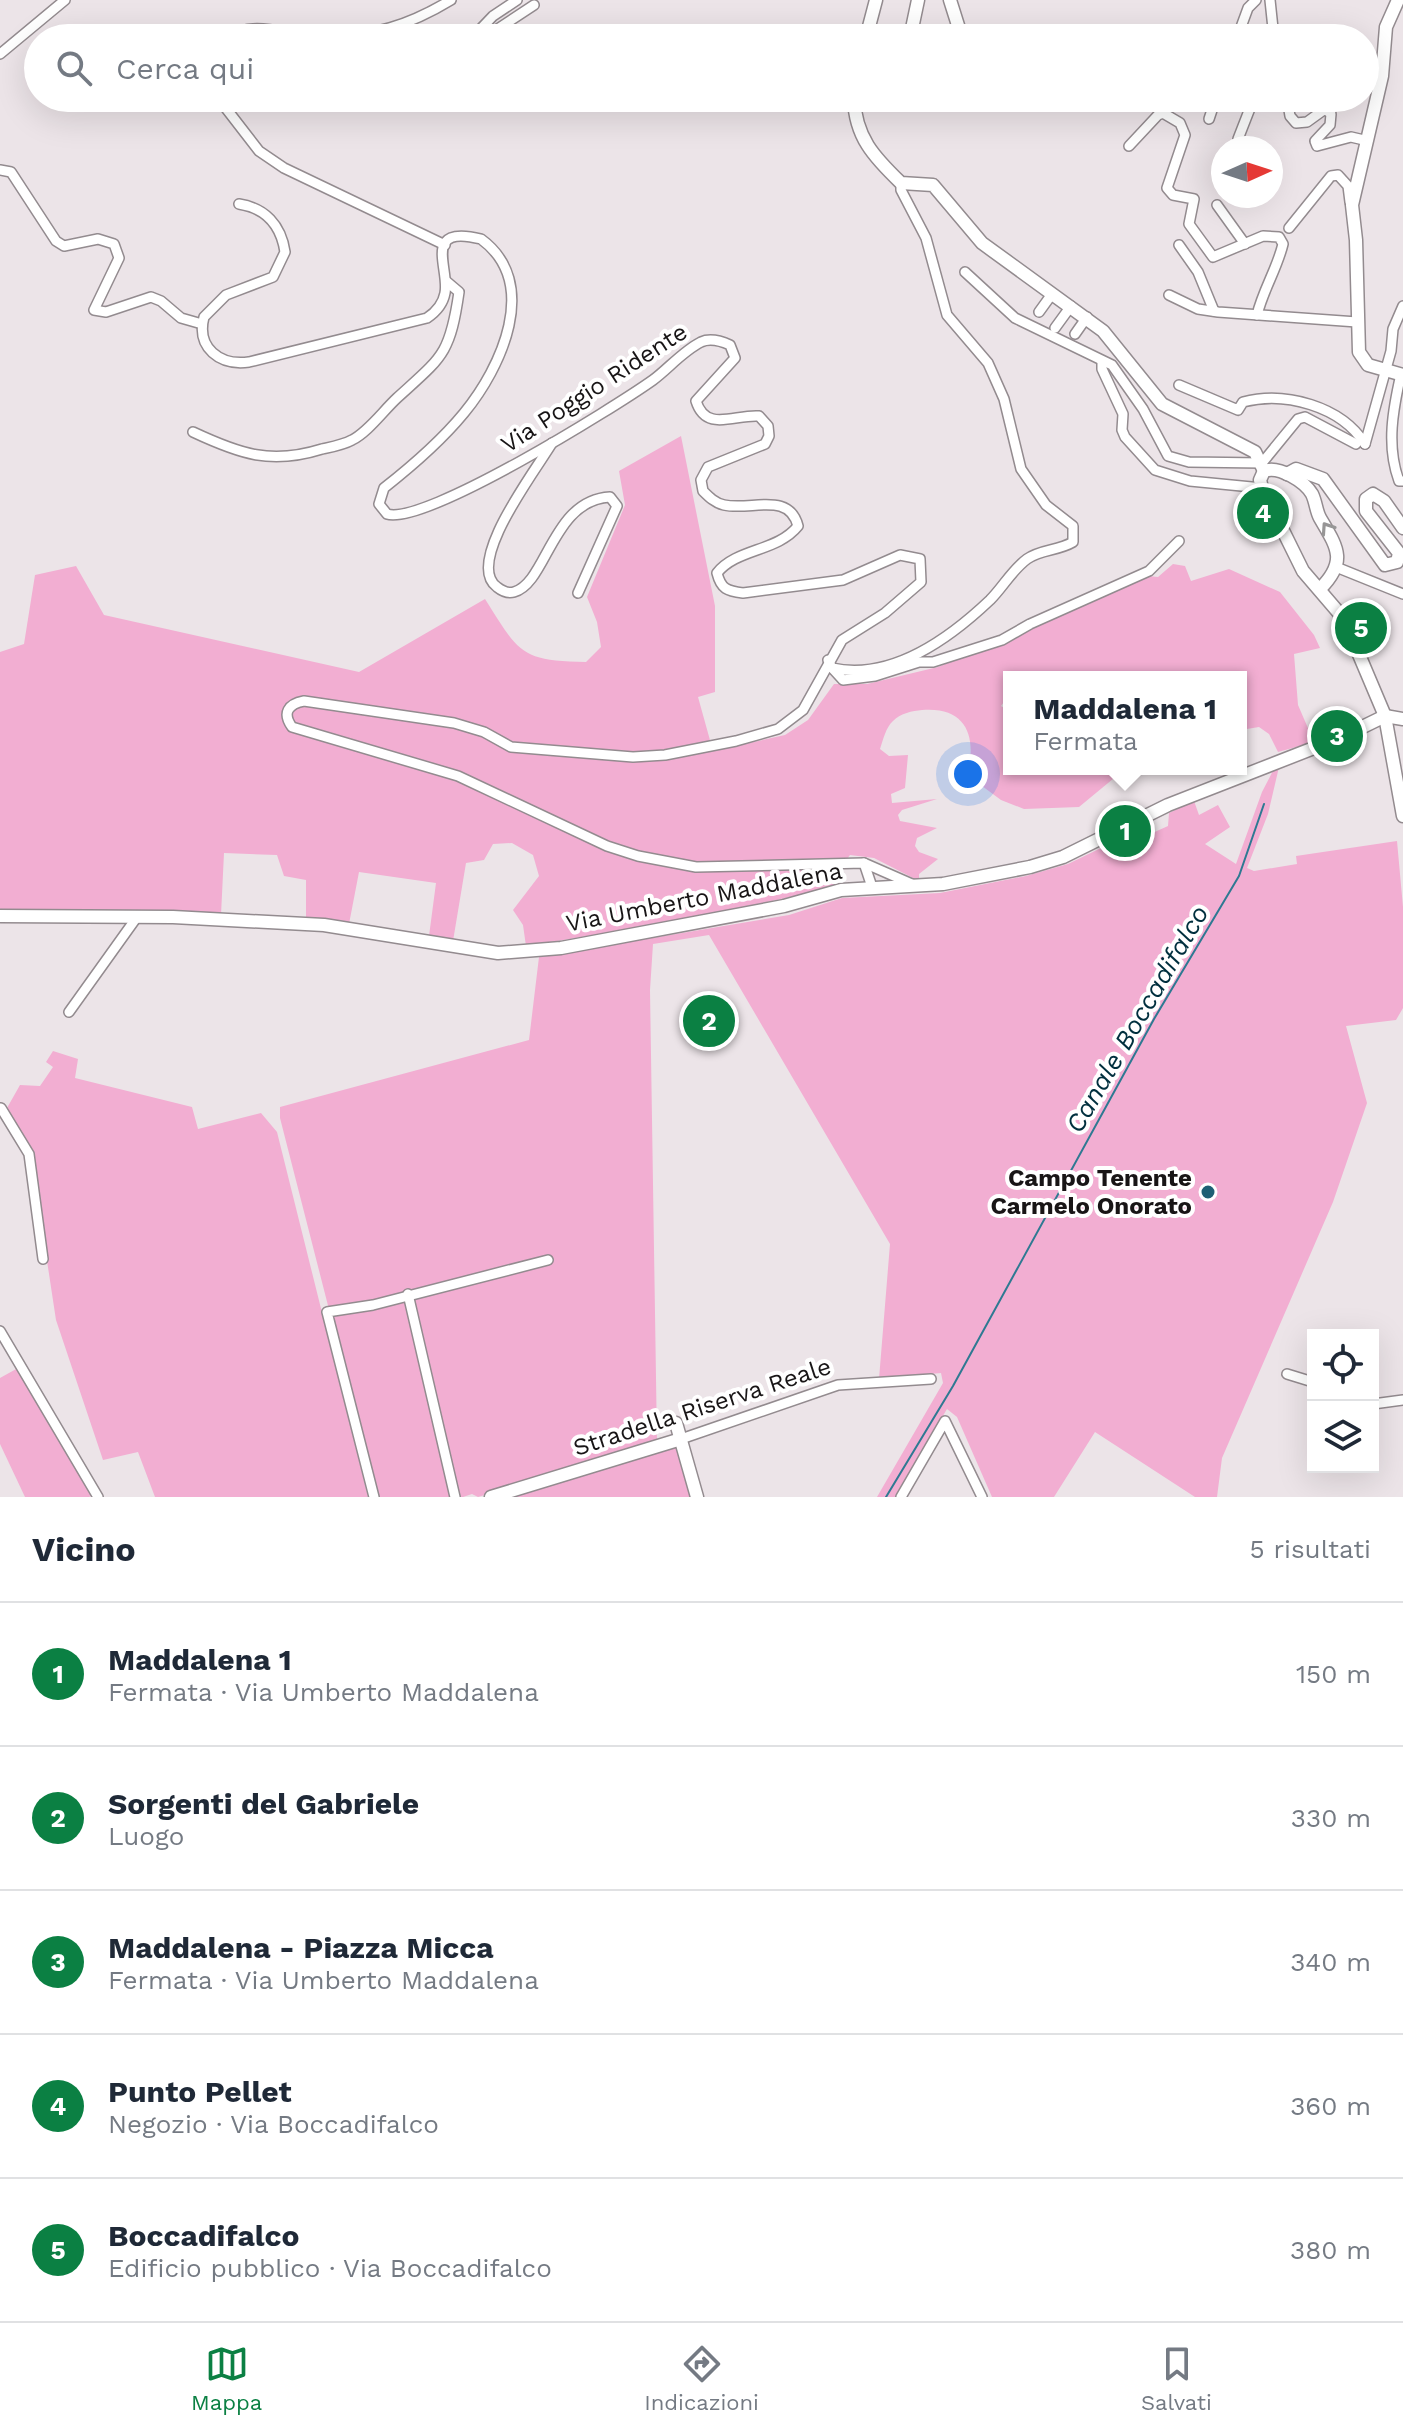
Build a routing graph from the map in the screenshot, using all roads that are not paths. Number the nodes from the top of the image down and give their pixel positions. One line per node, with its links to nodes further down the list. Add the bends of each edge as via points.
1 (65, 0): 11 (street)
2 (451, 0): 12 (street)
3 (517, 0): 13 (street)
4 (876, 0): 15 (street)
5 (918, 0): 16 (street)
6 (950, 0): 17 (street)
7 (1256, 0): 18 (street)
8 (1270, 0): 19 (street)
9 (1398, 0): 22 (street, via 1386,27)
10 (534, 5): 14 (street)
11 (36, 24)
12 (406, 24)
13 (485, 24)
14 (505, 24)
15 (870, 24)
16 (913, 24)
17 (958, 24)
18 (1242, 24)
19 (1273, 24)
20 (24, 34): 21 (street)
21 (0, 54)
22 (1379, 87)
23 (229, 112): 42 (street, via 259,151 284,168)
24 (856, 112): 36 (street, via 866,148)
25 (1211, 112): 31 (street)
26 (1249, 112): 32 (street)
27 (1289, 112): 28 (street, via 1296,123)
28 (1321, 112)
29 (1329, 112): 33 (street, via 1330,125 1315,141 1317,146 1351,137)
30 (1372, 112): 33 (street)
31 (1209, 119)
32 (1239, 136)
33 (1364, 140): 38 (street)
34 (1129, 146): 41 (street, via 1158,115 1180,123 1185,135 1167,188 1173,195 1194,199 1189,224 1206,253 1213,257)
35 (0, 170): 55 (street, via 11,172 56,241 64,246 98,239 114,244 119,258 94,310 106,312 151,297 181,318)
36 (901, 183): 46 (street, via 933,185 982,243); 75 (street, via 926,238 947,315 988,363 1004,399 1021,469 1032,489 1073,526 1073,542 1024,561 976,612 924,651 869,670)
37 (239, 204): 55 (street, via 259,209 274,223 284,260 273,277 215,302)
38 (1352, 205): 40 (street, via 1348,186 1338,175 1331,176); 54 (street)
39 (1219, 208): 41 (street)
40 (1289, 228)
41 (1245, 244): 52 (street, via 1274,235 1283,244)
42 (445, 245): 45 (street, via 440,265); 63 (street, Via Poggio Ridente, via 458,237 473,237 497,255 511,288 509,331 472,402 384,488 381,508 393,516 428,508 480,485)
43 (1179, 245): 50 (street, via 1198,272)
44 (965, 272): 58 (street, via 1015,318)
45 (446, 281): 55 (street, via 436,312 418,323 249,362 228,363 214,355 205,344); 62 (street, via 459,292 456,326 445,348 422,378 352,440 301,456 266,458 236,453)
46 (1052, 294): 48 (street); 51 (street)
47 (1169, 295): 50 (street)
48 (1071, 306): 53 (street); 56 (street)
49 (1403, 306): 59 (street)
50 (1214, 311): 52 (street)
51 (1039, 312)
52 (1257, 315): 54 (street)
53 (1087, 317): 57 (street); 65 (street, via 1162,404 1255,452)
54 (1357, 322): 59 (street, via 1359,352 1368,365)
55 (202, 324)
56 (1055, 328)
57 (1075, 334)
58 (1102, 361): 65 (street, via 1112,365 1143,409 1168,456); 68 (street, via 1123,414 1125,437 1155,470 1190,481)
59 (1385, 370): 60 (street); 64 (street)
60 (1402, 374): 67 (street, via 1391,417 1395,469)
61 (1179, 385): 64 (street, via 1238,410 1243,402 1263,399 1310,405 1356,431)
62 (193, 432)
63 (554, 439): 73 (street, via 492,542 487,568 491,582 504,592 516,592 561,525 590,503 610,497 617,506); 75 (street, Via Poggio Ridente, via 652,381 703,341 730,345 735,358 696,401 699,413 710,420 759,416 769,436 765,444 708,467 701,480 703,491 725,506 786,506 795,513 798,526 787,540 725,564 717,573 720,585 743,593 843,580 900,555 920,559 921,582 842,640)
64 (1360, 444): 65 (street, via 1305,417 1298,419)
65 (1263, 467): 66 (street); 68 (street)
66 (1287, 474): 69 (street, via 1296,469 1323,479 1385,565 1397,562 1399,553 1366,511 1366,499 1373,494 1384,501); 71 (street, one-way to 66, via 1336,544 1314,497)
67 (1403, 481)
68 (1262, 488): 72 (street, via 1303,571)
69 (1403, 528)
70 (1179, 541): 75 (street, via 1149,571 1002,640 875,676 843,680)
71 (1336, 567): 72 (street); 74 (street)
72 (1320, 589): 76 (street, via 1352,638)
73 (578, 593)
74 (1403, 594)
75 (830, 664): 82 (street, Via Poggio Ridente, via 803,710 778,729 665,755 511,747 454,723 304,701 293,703 286,719 306,732 458,776 638,856 696,867)
76 (1385, 716): 77 (street); 78 (street, Via Umberto Maddalena); 79 (street)
77 (1403, 719)
78 (1247, 774)
79 (1400, 774): 81 (street)
80 (1245, 775): 84 (street, Via Umberto Maddalena, via 1168,805 1063,857 1010,872)
81 (1403, 816)
82 (864, 863): 83 (street, Via Poggio Ridente); 85 (street)
83 (880, 869): 84 (street, Via Poggio Ridente); 85 (street)
84 (917, 886): 85 (street, Via Umberto Maddalena)
85 (878, 887): 87 (street, Via Umberto Maddalena, via 518,953 324,925)
86 (0, 916): 87 (street, Via Umberto Maddalena)
87 (137, 917): 88 (street)
88 (69, 1012)
89 (2, 1106): 90 (street, via 29,1154)
90 (43, 1259)
91 (548, 1260): 92 (street)
92 (408, 1294): 102 (street, via 327,1312); 103 (street)
93 (0, 1331): 101 (street)
94 (1287, 1374): 96 (street)
95 (931, 1379): 100 (street, Stradella Riserva Reale, via 838,1385)
96 (1307, 1380)
97 (1403, 1400): 98 (street)
98 (1379, 1403)
99 (676, 1423): 100 (street)
100 (681, 1439): 104 (street, Stradella Riserva Reale); 105 (street)
101 (98, 1497)
102 (374, 1497)
103 (455, 1497)
104 (491, 1497)
105 (697, 1497)
106 (901, 1497): 107 (street, via 945,1421)
107 (982, 1497)

